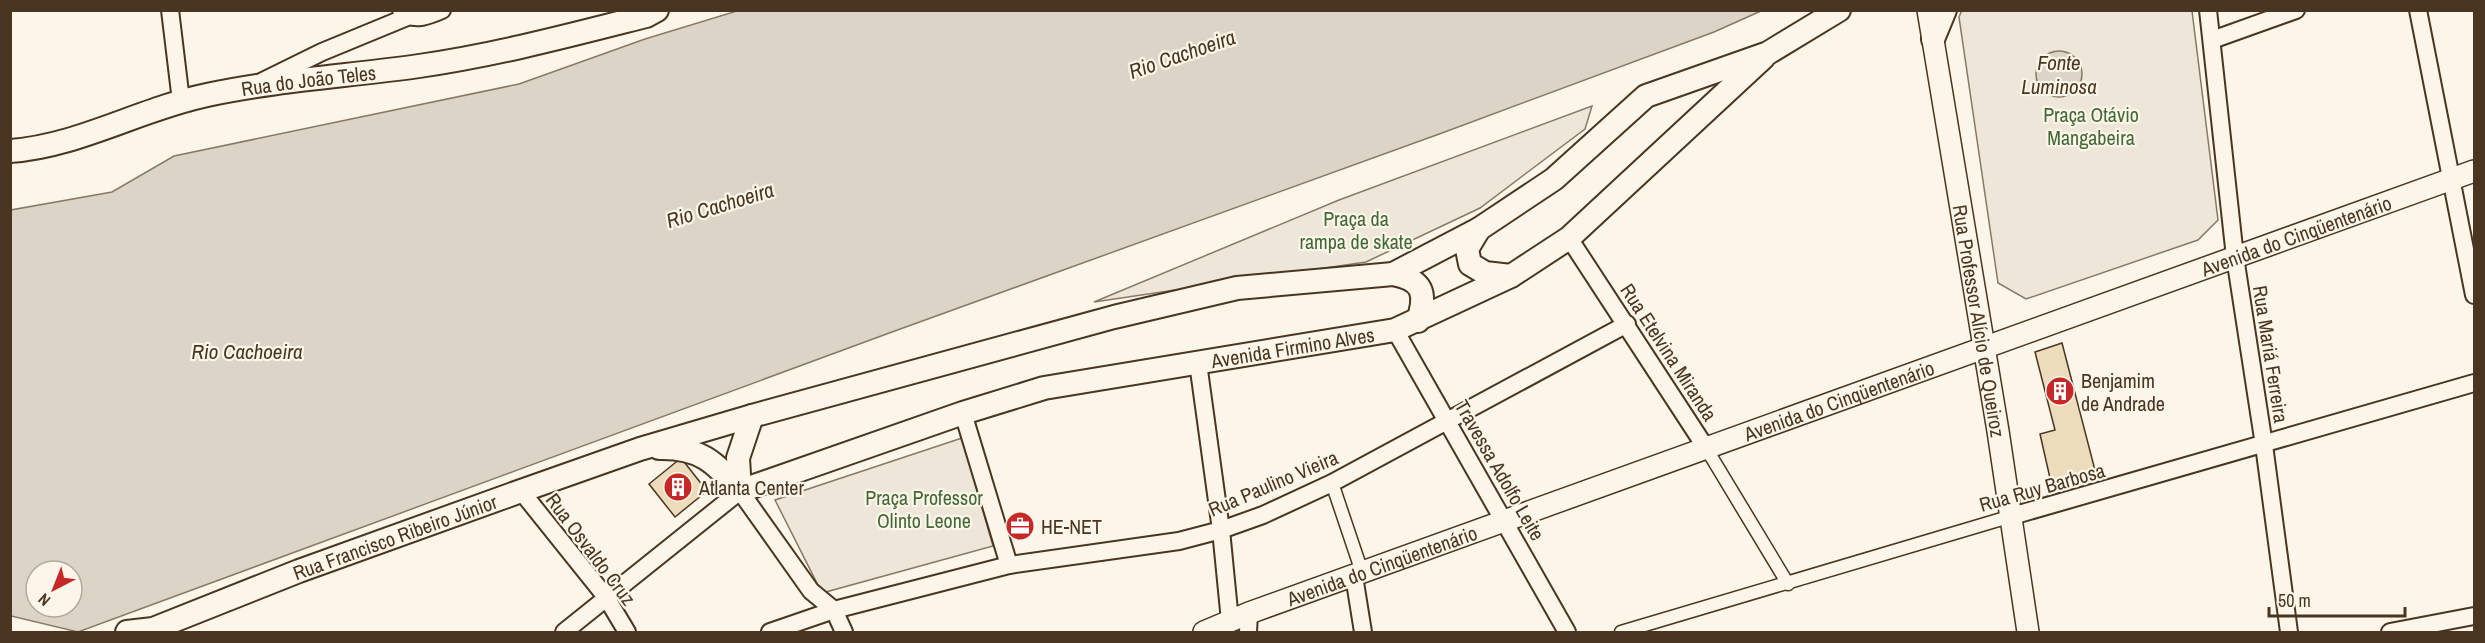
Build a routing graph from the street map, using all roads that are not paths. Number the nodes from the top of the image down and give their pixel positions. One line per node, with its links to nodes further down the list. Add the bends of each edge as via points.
1 (170, 10): 17 (street)
2 (442, 10): 11 (street, via 419,19)
3 (602, 10): 12 (main road, Rua do João Teles)
4 (657, 10): 12 (main road)
5 (1839, 10): 15 (main road, Avenida Firmino Alves)
6 (1928, 10): 13 (street, Rua Professor Alício de Queiroz)
7 (1945, 10): 13 (main road)
8 (2208, 10): 14 (street, Rua Mariá Ferreira)
9 (2296, 10): 14 (street)
10 (2418, 10): 20 (street)
11 (404, 14): 16 (street)
12 (576, 34): 16 (main road, Rua do João Teles, via 422,65)
13 (1933, 39): 30 (street, Rua Professor Alício de Queiroz)
14 (2212, 40): 23 (street, Rua Mariá Ferreira)
15 (1768, 53): 21 (main road, Avenida Firmino Alves, via 1646,96 1554,179); 22 (main road, Avenida Firmino Alves)
16 (250, 87): 17 (main road, Rua do João Teles)
17 (181, 101): 18 (main road, Rua do João Teles, via 64,142)
18 (10, 151)
19 (2475, 171): 20 (street, Avenida do Cinqüentenário)
20 (2452, 179): 23 (street, Avenida do Cinqüentenário); 26 (street)
21 (1479, 230): 24 (main road, Avenida Firmino Alves); 25 (main road, via 1467,249 1470,264 1485,273)
22 (1569, 238): 25 (main road, Avenida Firmino Alves); 28 (street, Rua Etelvina Miranda)
23 (2235, 257): 30 (street, Avenida do Cinqüentenário); 36 (street, Rua Mariá Ferreira)
24 (1393, 274): 27 (main road, via 1410,278 1421,290 1424,302); 34 (main road, Avenida Firmino Alves, via 1237,288 1114,317)
25 (1511, 276): 27 (main road, Avenida Firmino Alves)
26 (2475, 295)
27 (1418, 321): 29 (main road, Avenida Firmino Alves)
28 (1627, 324): 35 (street, Rua Paulino Vieira); 37 (street, Rua Etelvina Miranda)
29 (1395, 330): 31 (main road, Avenida Firmino Alves); 35 (street, Travessa Adolfo Leite)
30 (1984, 347): 37 (street, Avenida do Cinqüentenário); 42 (street, Rua Professor Alício de Queiroz)
31 (1198, 363): 33 (main road, Avenida Firmino Alves, via 1044,388); 44 (street)
32 (2475, 383): 36 (street, Rua Ruy Barbosa)
33 (963, 413): 41 (main road, Avenida Firmino Alves); 45 (street)
34 (752, 416): 38 (main road, Rua Francisco Ribeiro Júnior); 41 (main road, via 738,458)
35 (1447, 422): 39 (street, Rua Paulino Vieira); 43 (street, Travessa Adolfo Leite)
36 (2264, 445): 42 (street, Rua Ruy Barbosa); 63 (street, Rua Mariá Ferreira)
37 (1706, 448): 43 (street, Avenida do Cinqüentenário); 47 (street, Rua Etelvina Miranda)
38 (640, 449): 40 (main road, Rua Francisco Ribeiro Júnior); 41 (main road, Rua Francisco Ribeiro Júnior, via 680,448 702,454)
39 (1332, 483): 44 (street, Rua Paulino Vieira); 46 (street)
40 (521, 491): 48 (street, Rua Osvaldo Cruz); 52 (main road, Rua Francisco Ribeiro Júnior, via 299,571)
41 (740, 491): 48 (street); 49 (street, via 811,591)
42 (2012, 516): 47 (street, Rua Ruy Barbosa); 62 (street, Rua Professor Alício de Queiroz)
43 (1506, 521): 46 (street, Avenida do Cinqüentenário); 60 (street, Travessa Adolfo Leite)
44 (1221, 530): 45 (street, Rua Paulino Vieira, via 1179,541); 51 (street)
45 (1010, 565): 49 (street, Rua Paulino Vieira)
46 (1358, 574): 51 (street, Avenida do Cinqüentenário); 59 (street)
47 (1788, 584): 61 (street, Rua Ruy Barbosa)
48 (606, 597): 54 (street); 55 (street, Rua Osvaldo Cruz)
49 (834, 610): 56 (street, Rua Paulino Vieira); 57 (street)
50 (2475, 616): 64 (street)
51 (1243, 622): 58 (street, Avenida do Cinqüentenário)
52 (151, 631): 53 (main road, Rua Francisco Ribeiro Júnior)
53 (127, 633)
54 (564, 633)
55 (627, 633)
56 (770, 633)
57 (844, 633)
58 (1204, 633)
59 (1363, 633)
60 (1567, 633)
61 (1621, 633)
62 (2028, 633)
63 (2289, 633)
64 (2390, 633)

